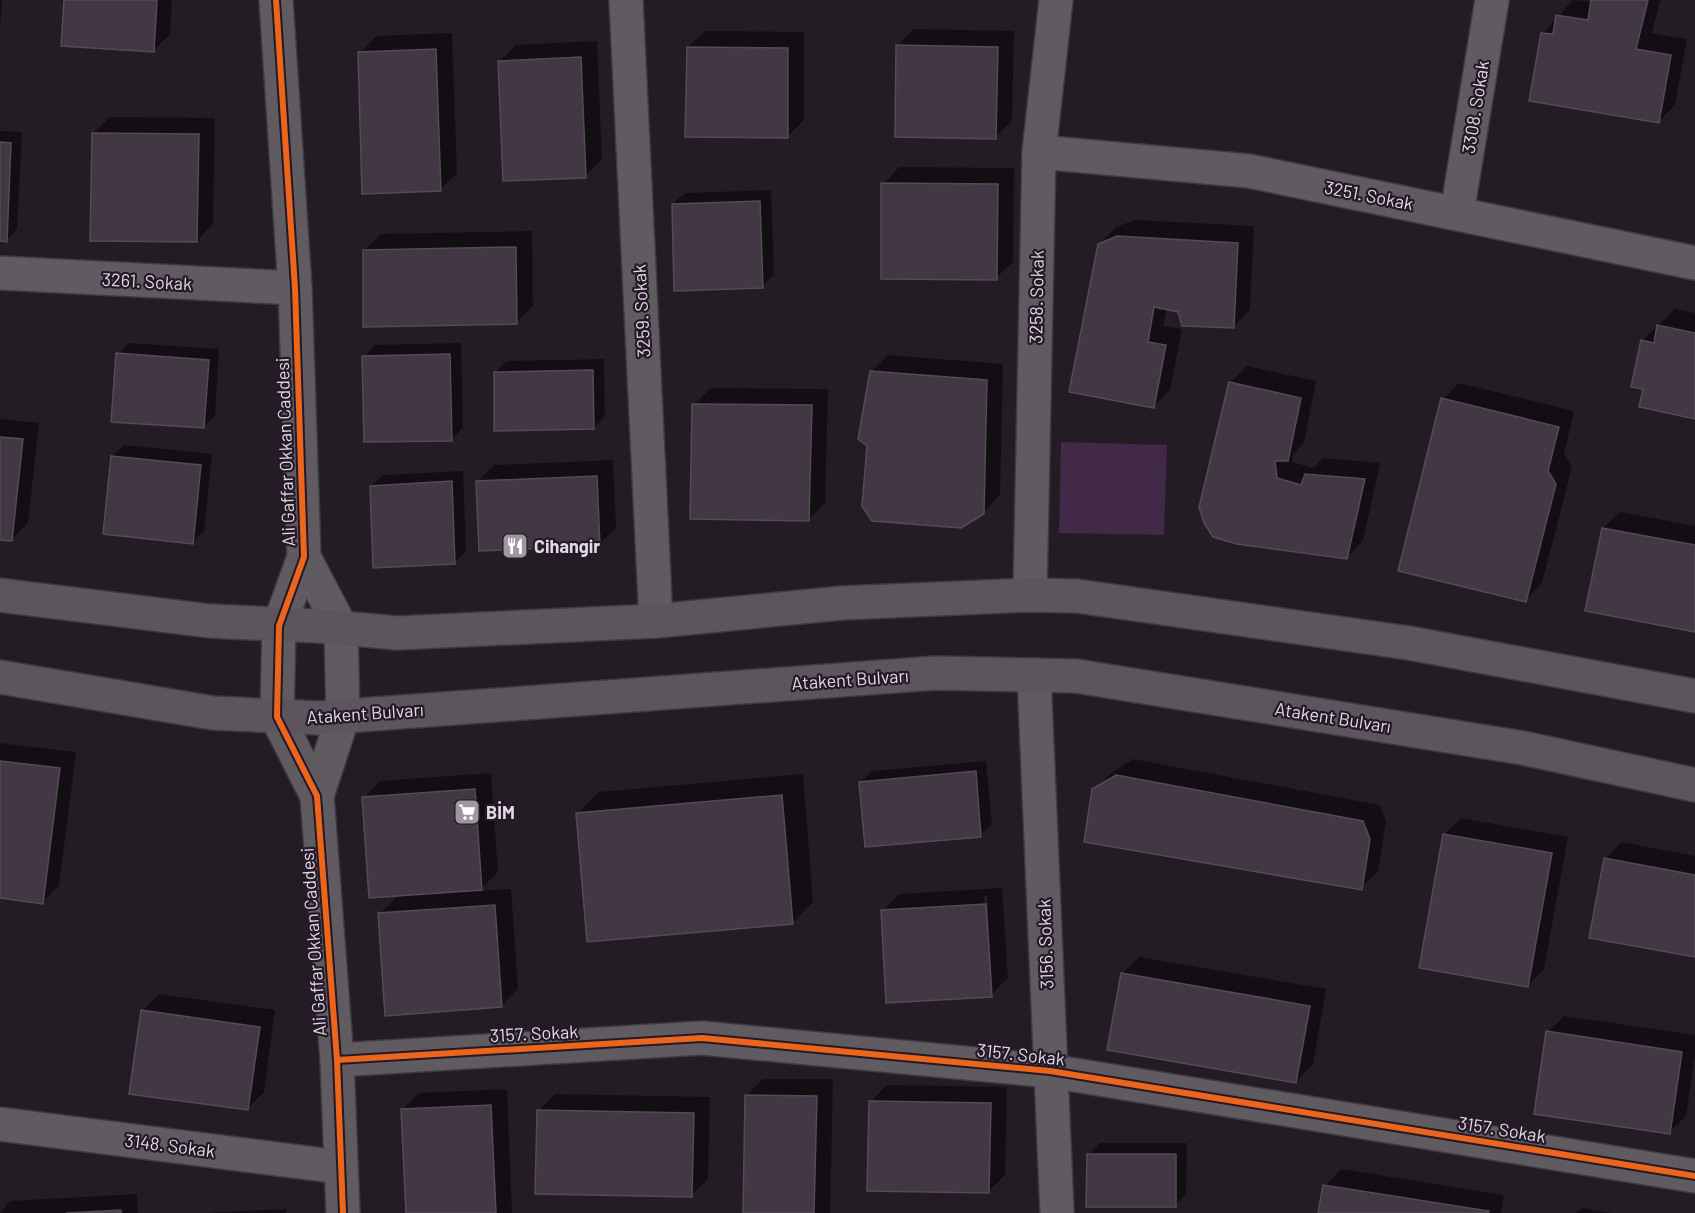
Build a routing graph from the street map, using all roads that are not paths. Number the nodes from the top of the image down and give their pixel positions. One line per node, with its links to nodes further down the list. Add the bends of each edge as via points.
1 (276, 0): 9 (street, Ali Gaffar Okkan Caddesi)
2 (626, 0): 13 (street, 3259. Sokak)
3 (1056, 0): 5 (street, 3258. Sokak)
4 (1492, 0): 6 (street, 3308. Sokak)
5 (1038, 152): 6 (street, 3251. Sokak, via 1250,171); 12 (street, 3258. Sokak)
6 (1457, 213): 7 (street, 3251. Sokak)
7 (1695, 262)
8 (0, 273): 9 (street, 3261. Sokak)
9 (295, 288): 10 (street, Ali Gaffar Okkan Caddesi)
10 (304, 556): 14 (street, Ali Gaffar Okkan Caddesi); 15 (street, Ali Gaffar Okkan Caddesi)
11 (0, 595): 14 (main road)
12 (1030, 595): 13 (main road, via 842,603); 18 (main road, via 1077,596 1409,643)
13 (656, 621): 15 (main road, via 399,633)
14 (279, 626): 15 (main road); 20 (street, Ali Gaffar Okkan Caddesi)
15 (340, 628): 19 (street, Ali Gaffar Okkan Caddesi)
16 (1034, 675): 19 (main road, Atakent Bulvarı, via 936,673); 21 (main road, Atakent Bulvarı, via 1076,676 1523,748); 24 (street, 3156. Sokak)
17 (0, 677): 20 (main road, Atakent Bulvarı, via 213,713)
18 (1695, 696)
19 (342, 716): 20 (main road, Atakent Bulvarı); 22 (street, Ali Gaffar Okkan Caddesi)
20 (277, 717): 22 (street, Ali Gaffar Okkan Caddesi)
21 (1695, 785)
22 (316, 796): 23 (street, Ali Gaffar Okkan Caddesi)
23 (337, 1060): 24 (street, 3157. Sokak, via 702,1038); 26 (street, Ali Gaffar Okkan Caddesi)
24 (1050, 1071): 27 (street, 3157. Sokak); 29 (street, 3156. Sokak)
25 (0, 1124): 26 (street, 3148. Sokak)
26 (340, 1167): 28 (street, Ali Gaffar Okkan Caddesi)
27 (1695, 1176)
28 (343, 1213)
29 (1057, 1213)

